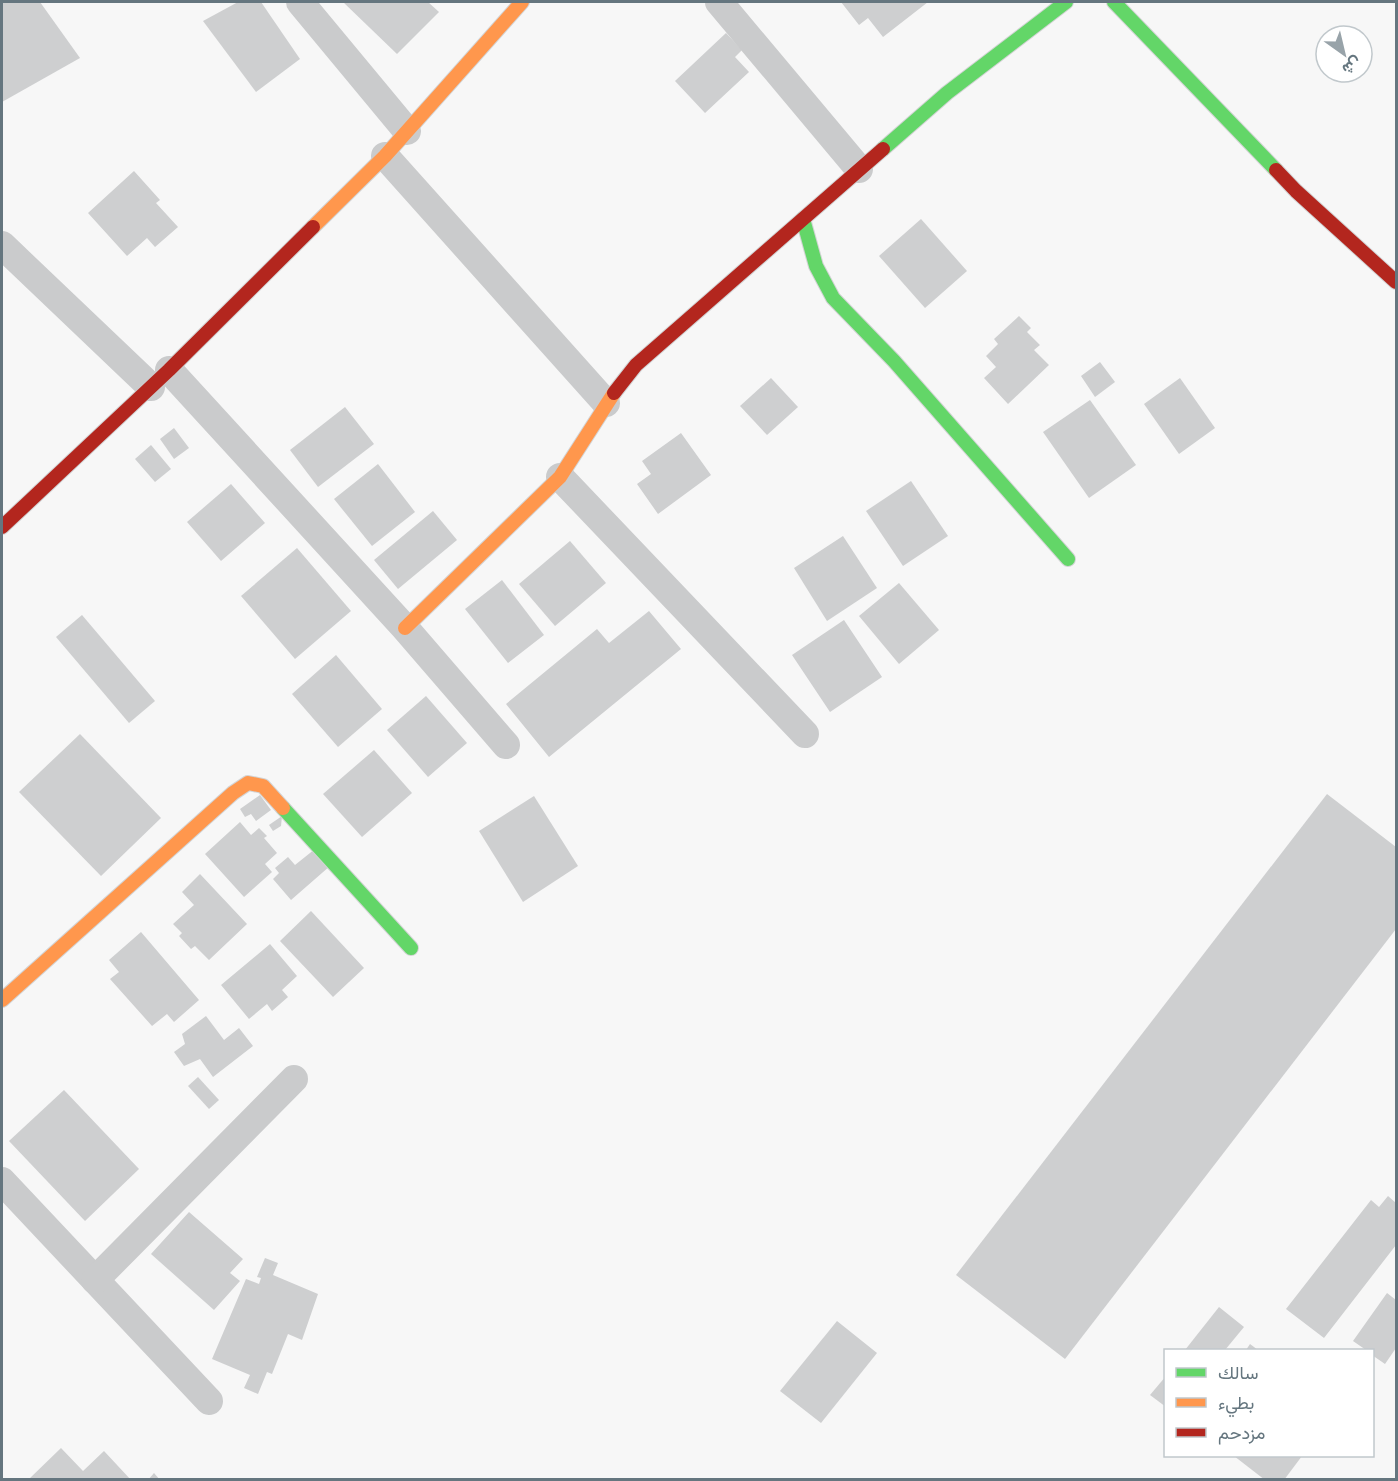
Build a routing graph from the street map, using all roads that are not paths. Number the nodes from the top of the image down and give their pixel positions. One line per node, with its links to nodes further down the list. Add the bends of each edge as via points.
1 (300, 2): 6 (street)
2 (522, 2): 6 (street)
3 (719, 2): 8 (street)
4 (1066, 2): 8 (street, via 947,93)
5 (1114, 2): 11 (street, via 1296,191)
6 (407, 132): 7 (street)
7 (385, 156): 12 (street); 13 (street)
8 (859, 170): 9 (street)
9 (803, 219): 13 (street, via 636,365); 16 (street, via 816,266 833,298 894,361)
10 (2, 244): 12 (street)
11 (1396, 282)
12 (160, 378): 15 (street); 17 (street)
13 (606, 403): 14 (street)
14 (560, 477): 17 (street); 18 (street)
15 (2, 527)
16 (1068, 559)
17 (405, 628): 19 (street)
18 (805, 734)
19 (506, 745)
20 (411, 948): 21 (street, via 263,786 248,783)
21 (2, 1000)
22 (294, 1079): 24 (street)
23 (2, 1182): 24 (street)
24 (95, 1280): 25 (street)
25 (209, 1401)

